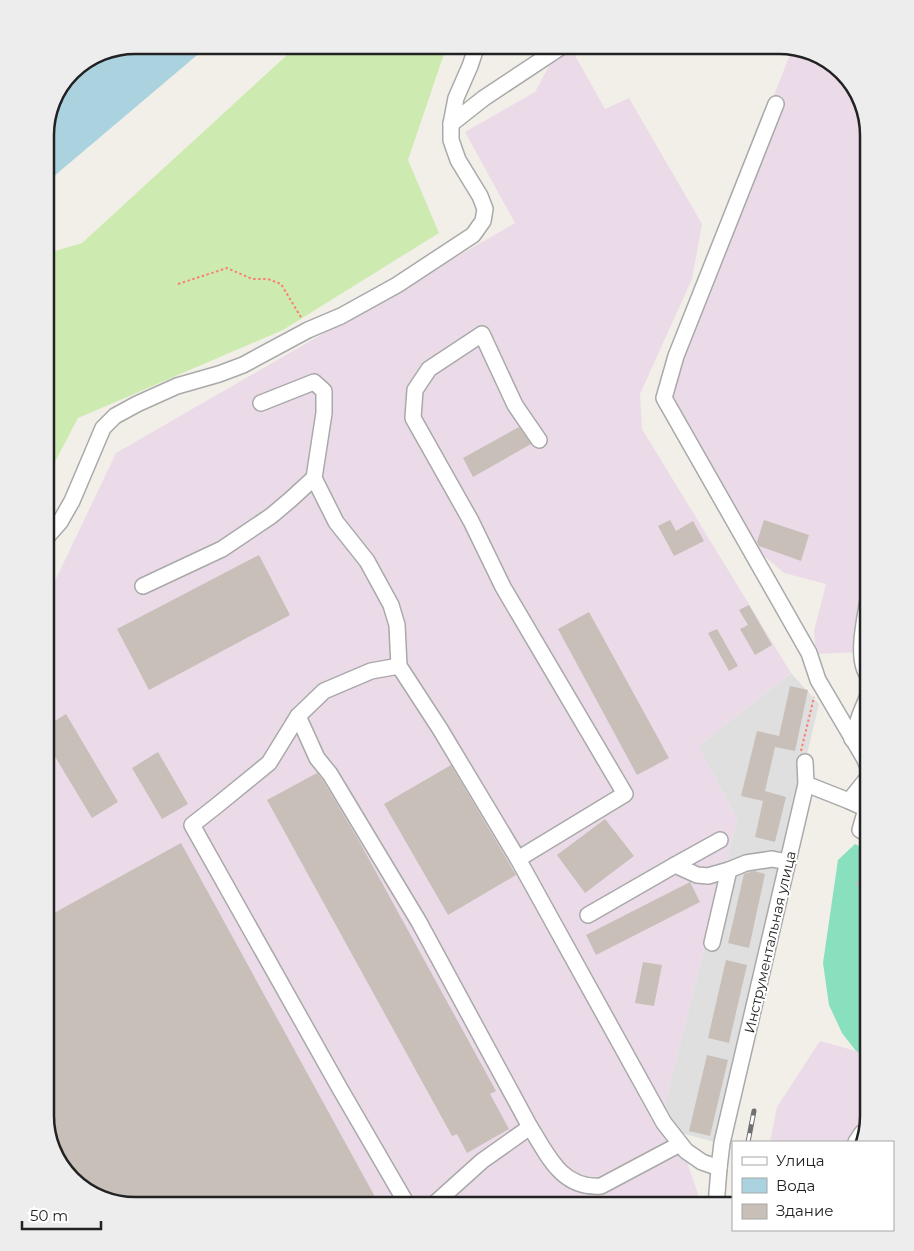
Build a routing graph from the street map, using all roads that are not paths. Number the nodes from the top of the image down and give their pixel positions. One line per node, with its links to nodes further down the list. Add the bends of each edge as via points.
1 (474, 54): 4 (street, via 456,98)
2 (550, 54): 4 (street)
3 (776, 104): 13 (street, via 676,356 664,398 809,653 818,680)
4 (451, 124): 8 (street, via 451,140 458,160 485,209 483,221 474,235 341,316 243,365 176,386 115,416 102,428 72,501)
5 (260, 403): 7 (street, via 314,382 324,391)
6 (539, 440): 21 (street, via 515,405 482,334 429,369 416,390 413,418 503,587 625,794)
7 (314, 478): 9 (street, via 272,516 222,549); 10 (street, via 336,522 367,561 391,605 397,625)
8 (54, 529)
9 (143, 586)
10 (399, 666): 12 (street, via 371,671 324,691); 21 (street)
11 (860, 715): 13 (street)
12 (298, 716): 27 (street, via 317,758 330,774 419,922); 30 (street, via 270,764 192,824)
13 (852, 739): 14 (street)
14 (860, 749)
15 (805, 762): 16 (street, Инструментальная улица)
16 (806, 784): 18 (street); 22 (street, Инструментальная улица)
17 (860, 787): 18 (street)
18 (848, 801): 19 (street)
19 (860, 806)
20 (720, 840): 23 (street)
21 (518, 858): 28 (street, via 664,1123)
22 (788, 862): 24 (street, via 772,859 746,862); 29 (street, Инструментальная улица, via 722,1143)
23 (675, 865): 24 (street, via 697,875 708,876); 25 (street)
24 (728, 870): 26 (street)
25 (588, 916)
26 (712, 943)
27 (530, 1126): 28 (street, via 556,1169 571,1180 592,1186 600,1186); 31 (street, via 482,1161)
28 (680, 1144): 29 (street, via 702,1162)
29 (719, 1168): 32 (street, Инструментальная улица)
30 (403, 1197)
31 (442, 1197)
32 (717, 1197)

